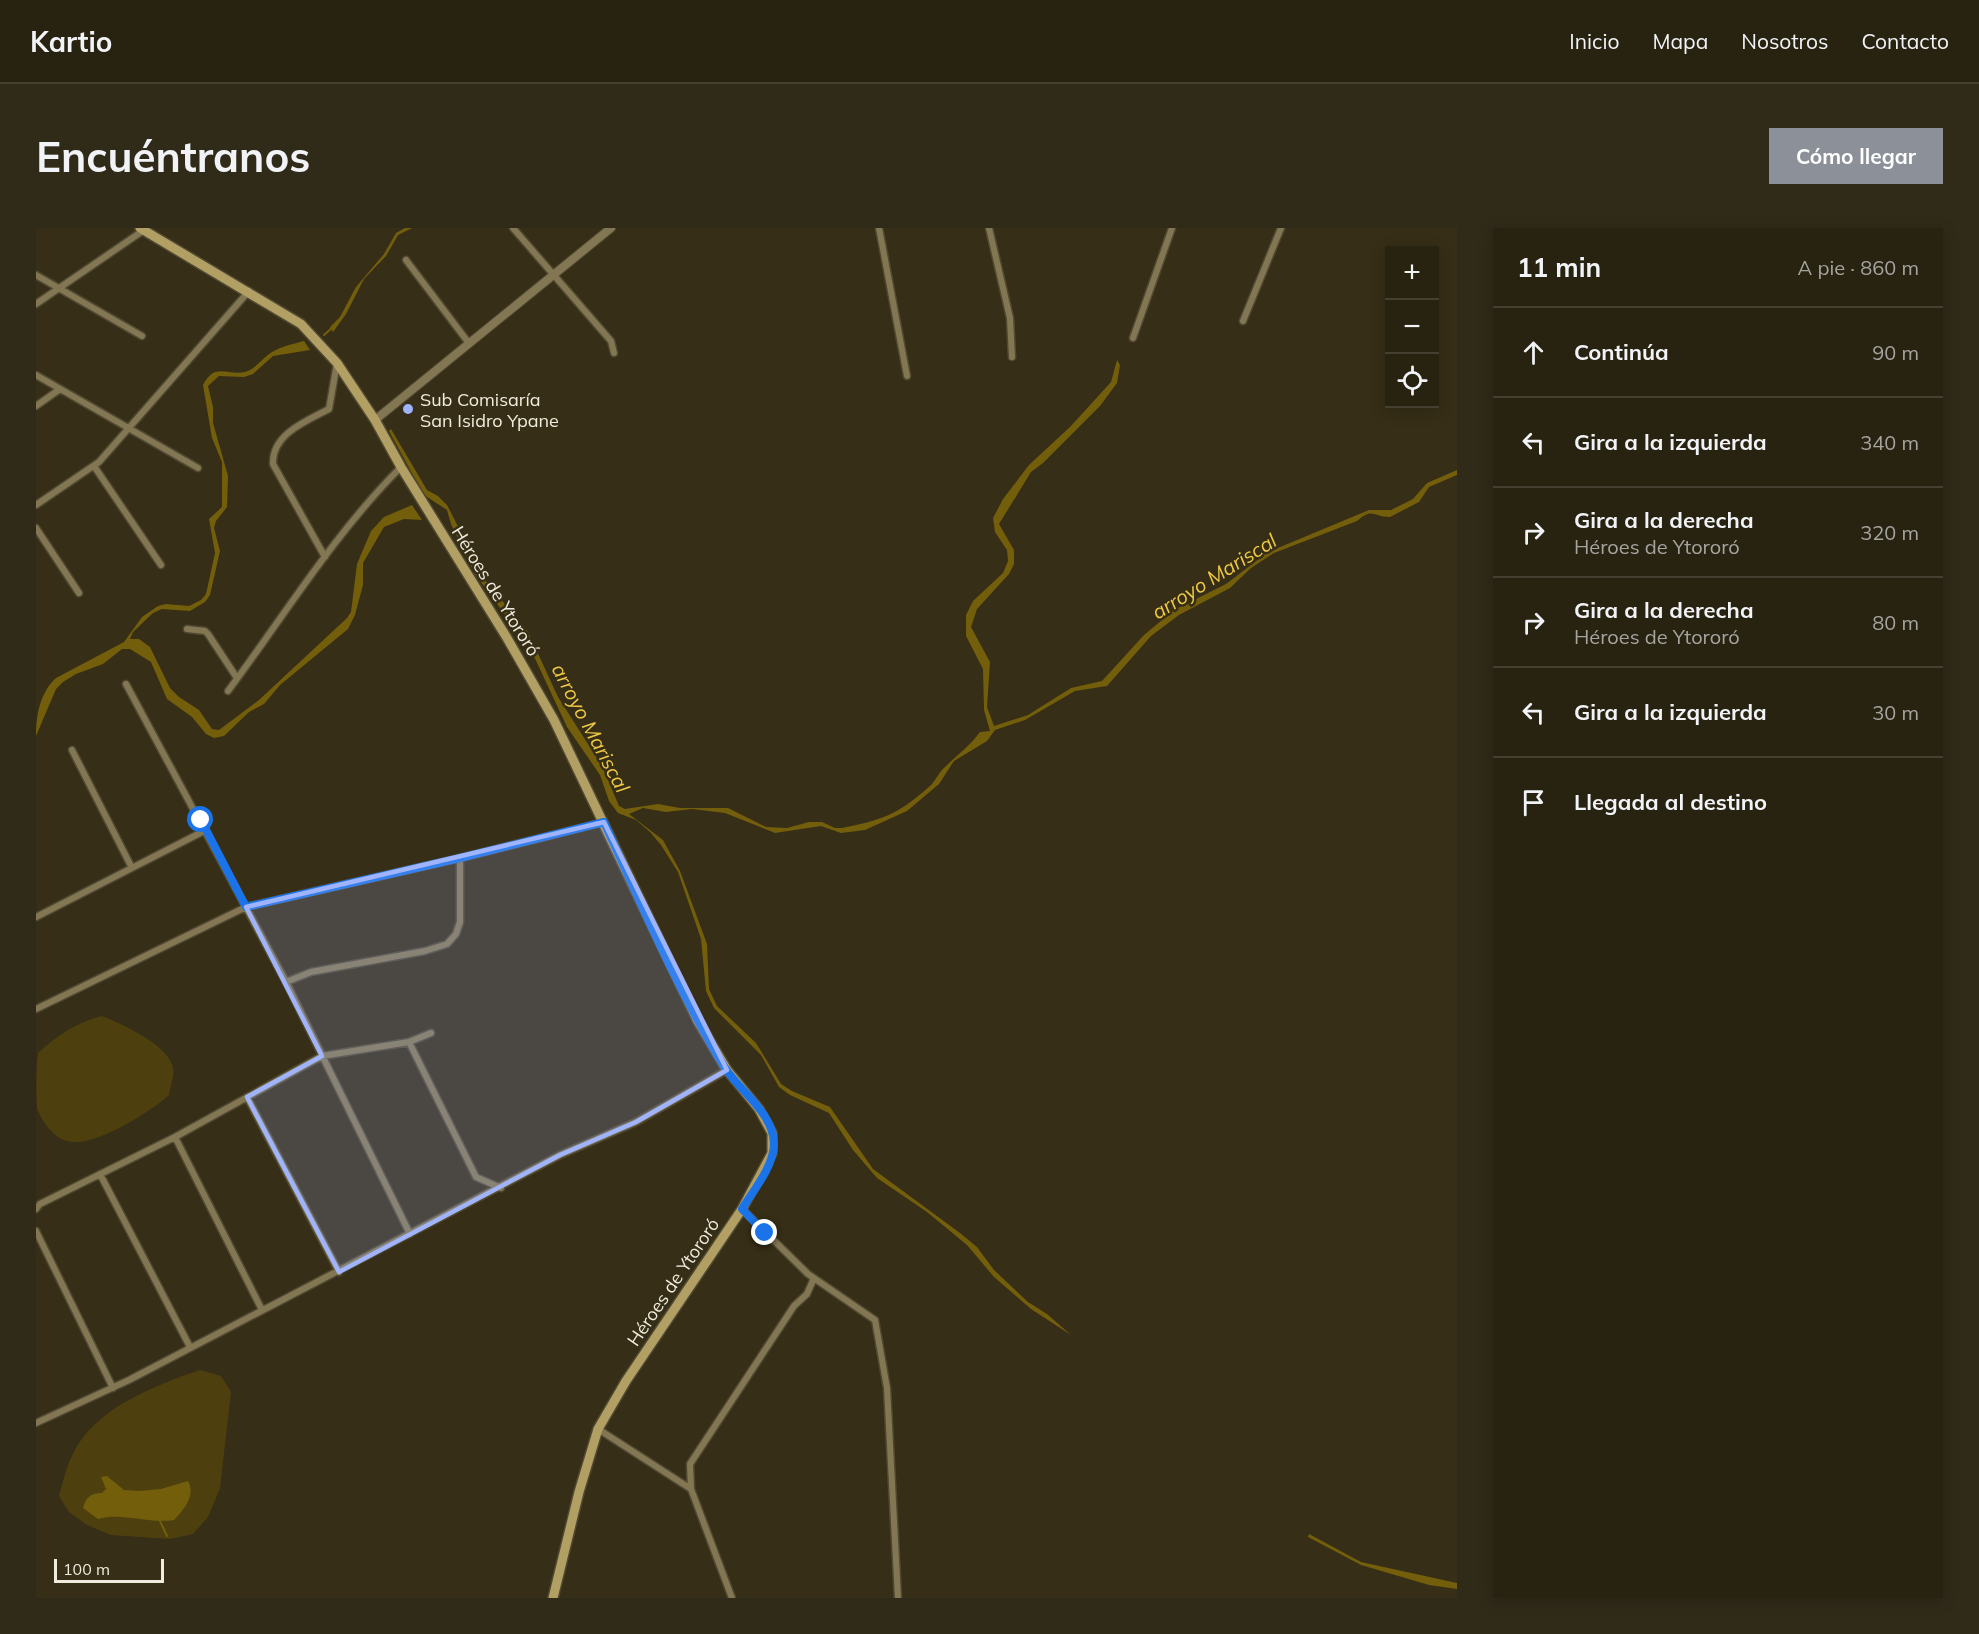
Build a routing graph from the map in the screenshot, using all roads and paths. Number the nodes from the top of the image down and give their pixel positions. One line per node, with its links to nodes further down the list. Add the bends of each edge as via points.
1 (513, 228): 9 (street)
2 (611, 228): 9 (street)
3 (879, 228): 22 (street)
4 (989, 228): 19 (street, via 1010,318)
5 (1172, 228): 16 (street)
6 (1281, 228): 14 (street)
7 (142, 229): 11 (street); 12 (main road, Héroes de Ytororó)
8 (405, 260): 17 (street)
9 (552, 274): 17 (street); 18 (street, via 611,341)
10 (36, 275): 11 (street)
11 (58, 288): 13 (street); 15 (street)
12 (249, 291): 20 (main road, Héroes de Ytororó, via 301,324); 26 (street)
13 (36, 304)
14 (1243, 321)
15 (142, 336)
16 (1133, 338)
17 (468, 342): 25 (street)
18 (614, 353)
19 (1012, 357)
20 (336, 363): 25 (main road, Héroes de Ytororó); 32 (street, via 329,409 290,431 273,456 273,464 295,507)
21 (36, 375): 23 (street)
22 (907, 376)
23 (60, 389): 24 (street); 26 (street)
24 (36, 406)
25 (375, 420): 28 (main road, Héroes de Ytororó)
26 (127, 429): 27 (street); 29 (street)
27 (94, 466): 30 (street); 33 (street)
28 (401, 467): 32 (street); 40 (main road, Héroes de Ytororó, via 554,720)
29 (198, 468)
30 (36, 505)
31 (36, 528): 34 (street)
32 (325, 557): 36 (street)
33 (161, 565)
34 (79, 593)
35 (187, 629): 36 (street, via 205,631)
36 (237, 678): 38 (street)
37 (126, 684): 41 (street)
38 (228, 691)
39 (72, 750): 43 (street)
40 (604, 822): 42 (street); 51 (main road, Héroes de Ytororó, via 698,1021)
41 (206, 830): 43 (street); 44 (street)
42 (460, 858): 44 (street); 46 (street, via 459,922 456,934 447,944 311,972)
43 (132, 868): 45 (street)
44 (246, 907): 46 (street); 47 (street)
45 (36, 917)
46 (286, 982): 50 (street)
47 (36, 1009)
48 (431, 1033): 49 (street)
49 (409, 1042): 50 (street); 55 (street, via 476,1177)
50 (322, 1056): 52 (street); 59 (street)
51 (727, 1070): 55 (street, via 636,1122 560,1155); 57 (main road, Héroes de Ytororó, via 766,1121 774,1143)
52 (247, 1097): 53 (street); 60 (street)
53 (176, 1137): 54 (street); 62 (street)
54 (100, 1174): 56 (street); 63 (street)
55 (501, 1188): 59 (street)
56 (36, 1209)
57 (742, 1209): 61 (street); 66 (main road, Héroes de Ytororó)
58 (36, 1231): 64 (street)
59 (410, 1234): 60 (street)
60 (339, 1272): 62 (street)
61 (814, 1278): 67 (street, via 807,1294 794,1306 695,1454 688,1473); 70 (street, via 875,1320 879,1334 887,1388)
62 (262, 1310): 63 (street)
63 (190, 1347): 64 (street)
64 (113, 1388): 65 (street)
65 (36, 1423)
66 (598, 1429): 67 (street); 68 (main road, Héroes de Ytororó)
67 (691, 1489): 69 (street)
68 (553, 1598)
69 (732, 1598)
70 (898, 1598)

